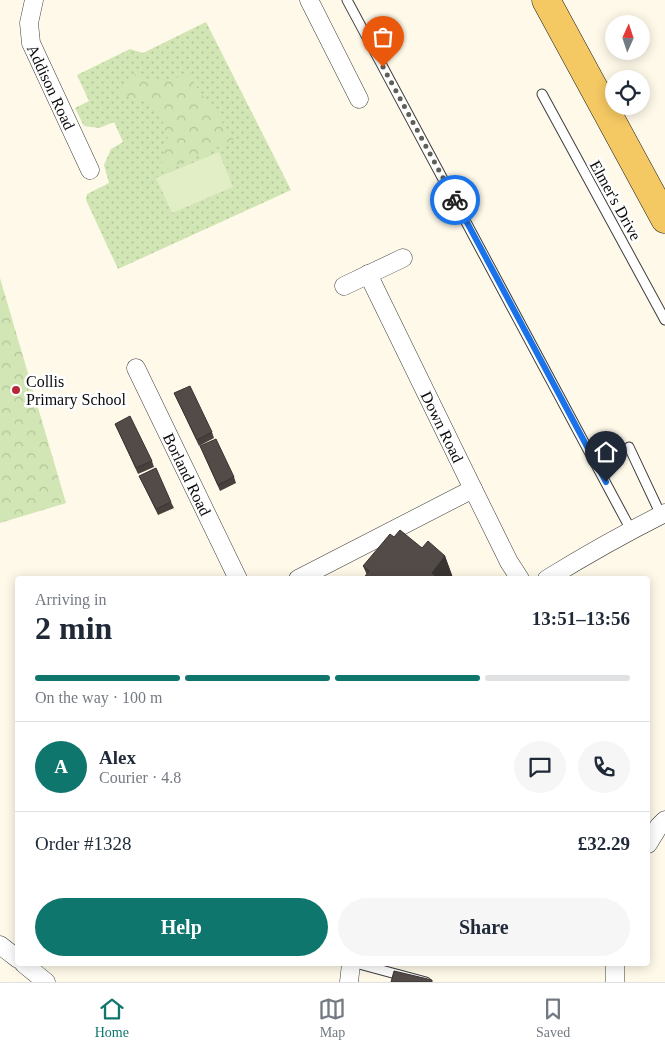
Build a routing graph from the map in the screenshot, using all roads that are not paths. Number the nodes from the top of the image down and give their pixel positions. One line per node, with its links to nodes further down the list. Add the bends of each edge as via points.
1 (34, 0): 7 (street, Addison Road, via 29,23 31,43)
2 (310, 0): 6 (street)
3 (347, 0): 17 (lane)
4 (546, 0): 8 (main road)
5 (542, 94): 12 (lane, Elmer's Drive)
6 (359, 99)
7 (90, 170)
8 (665, 219)
9 (403, 258): 10 (street)
10 (368, 274): 11 (street); 15 (street, Down Road)
11 (344, 286)
12 (665, 320)
13 (136, 368): 18 (street, Borland Road)
14 (629, 447): 16 (lane)
15 (472, 490): 19 (street); 20 (street, Down Road)
16 (663, 514): 17 (street)
17 (632, 530): 21 (street)
18 (237, 576)
19 (304, 576)
20 (518, 576)
21 (553, 576)
22 (665, 820): 23 (street)
23 (650, 841)
24 (0, 945): 25 (street)
25 (15, 957)
26 (26, 966): 30 (street)
27 (350, 966): 31 (street)
28 (366, 966): 32 (lane)
29 (615, 966): 33 (street)
30 (46, 982)
31 (349, 982)
32 (426, 982)
33 (614, 982)

